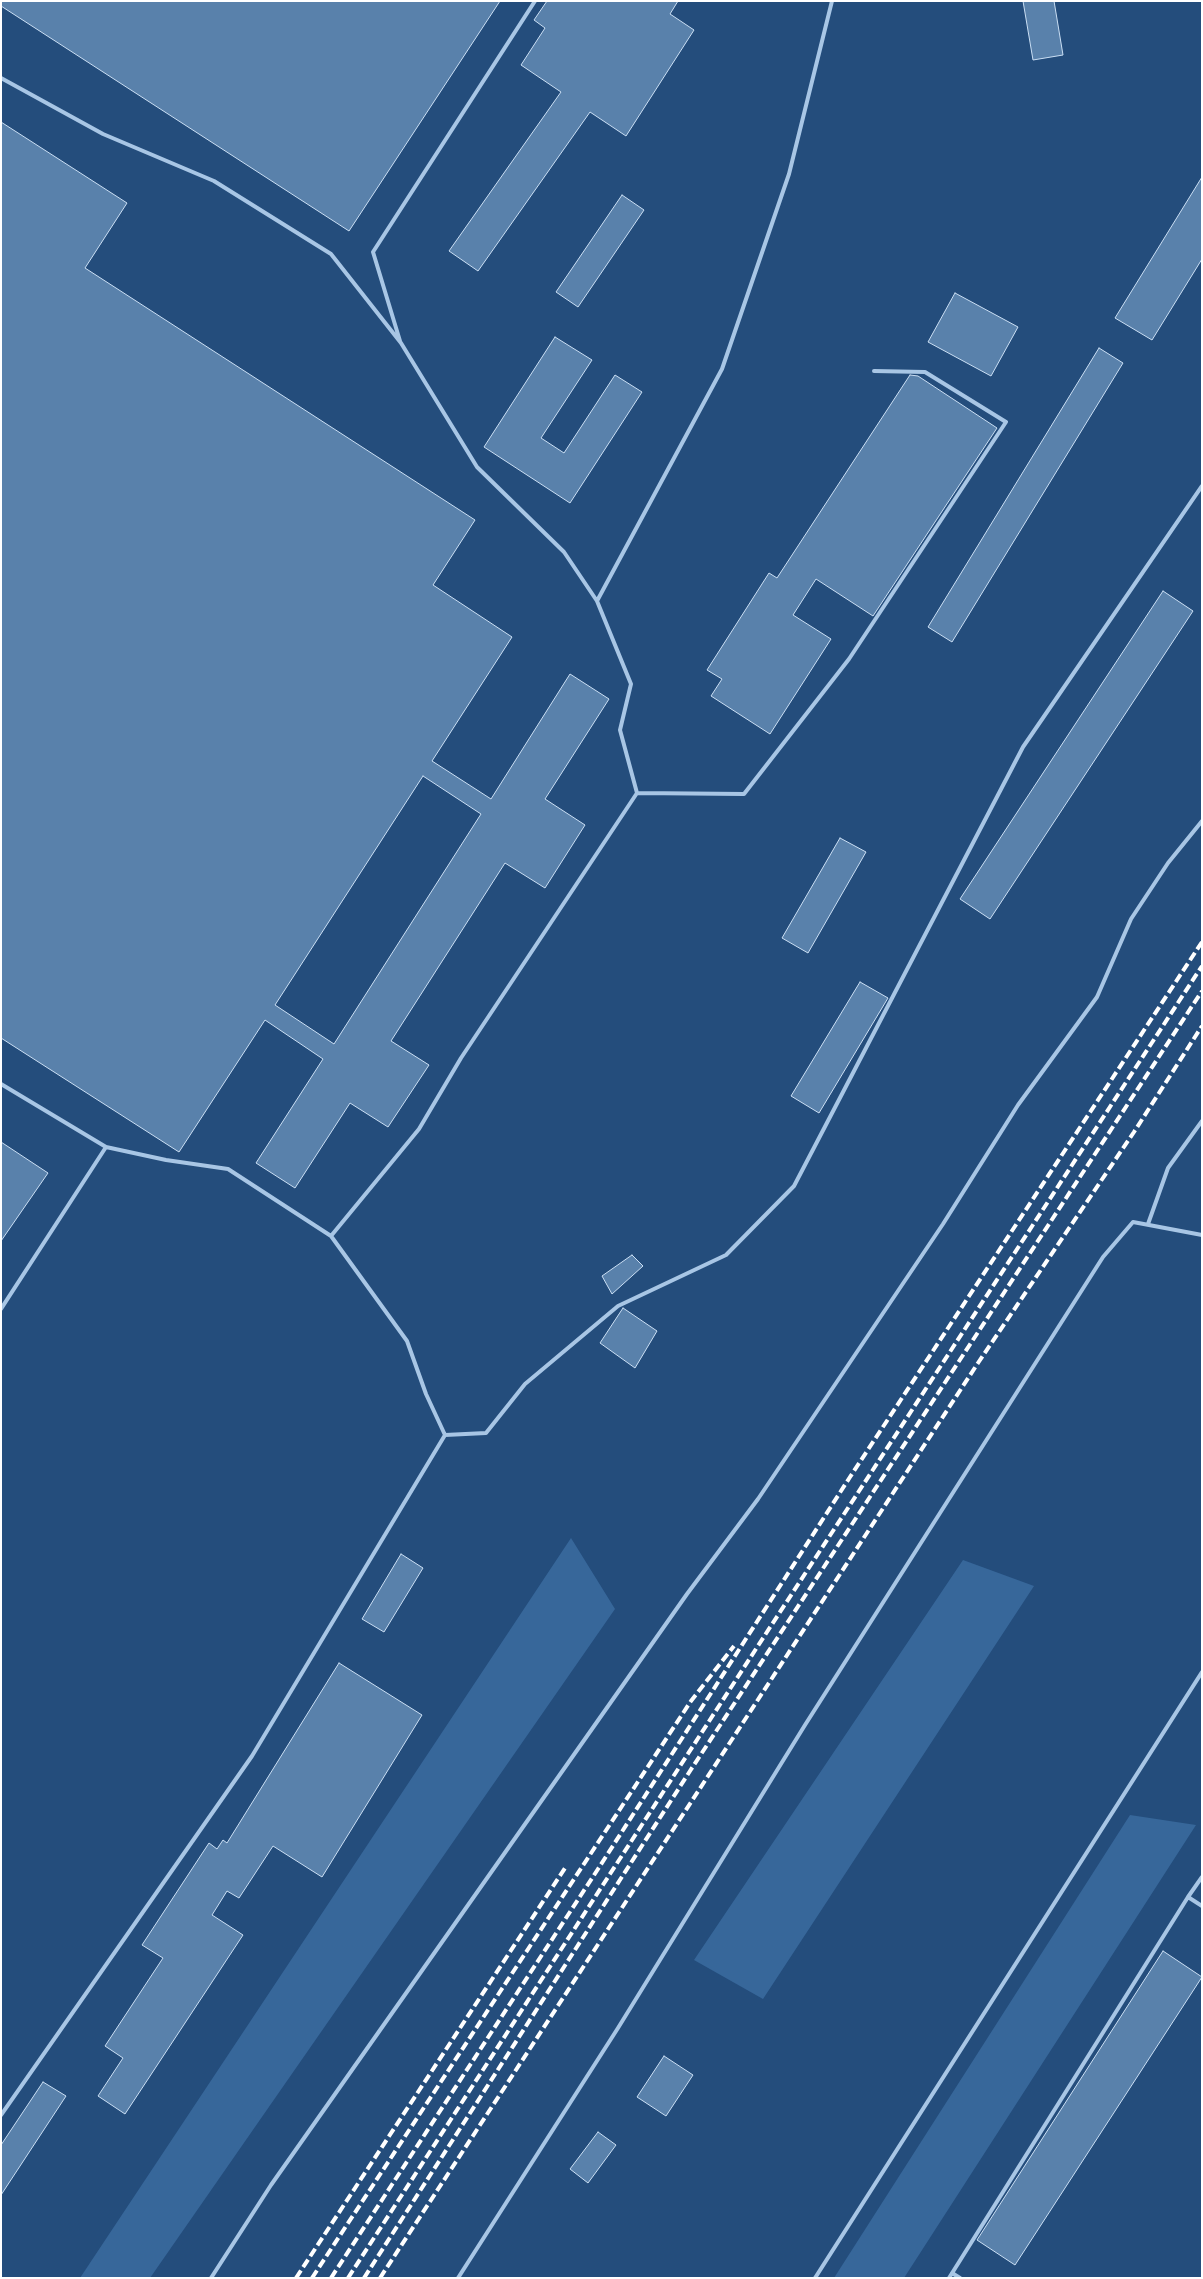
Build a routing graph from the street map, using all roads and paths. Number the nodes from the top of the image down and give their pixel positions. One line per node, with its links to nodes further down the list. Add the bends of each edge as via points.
1 (535, 1): 4 (lane, via 372,252)
2 (832, 1): 7 (lane, via 789,174 722,369)
3 (1, 78): 4 (lane, via 103,134 214,181 331,254)
4 (400, 343): 7 (lane, via 477,467 564,552)
5 (874, 371): 8 (lane, via 925,372 1006,422 849,659 744,794)
6 (1202, 486): 17 (lane, via 1023,748 794,1186 726,1256 618,1306 525,1384 486,1433)
7 (597, 601): 8 (lane, via 631,684 620,730)
8 (636, 793): 15 (lane, via 461,1058 419,1129)
9 (1202, 821): 24 (lane, via 1168,863 1131,919 1097,997 1018,1106 944,1224 758,1500 687,1594 288,2161)
10 (1, 1084): 12 (lane)
11 (1202, 1121): 13 (lane, via 1168,1168)
12 (106, 1147): 15 (lane, via 228,1169); 16 (lane)
13 (1148, 1224): 14 (lane); 25 (lane, via 1133,1222 1103,1257)
14 (1202, 1235)
15 (331, 1236): 17 (lane, via 408,1341 426,1394)
16 (1, 1309)
17 (445, 1435): 22 (lane, via 252,1756)
18 (1202, 1672): 26 (lane)
19 (1202, 1877): 20 (lane)
20 (1188, 1897): 21 (lane); 23 (lane)
21 (1202, 1906)
22 (1, 2115)
23 (952, 2273): 27 (lane); 28 (lane)
24 (211, 2278)
25 (458, 2278)
26 (815, 2278)
27 (949, 2278)
28 (960, 2278)

